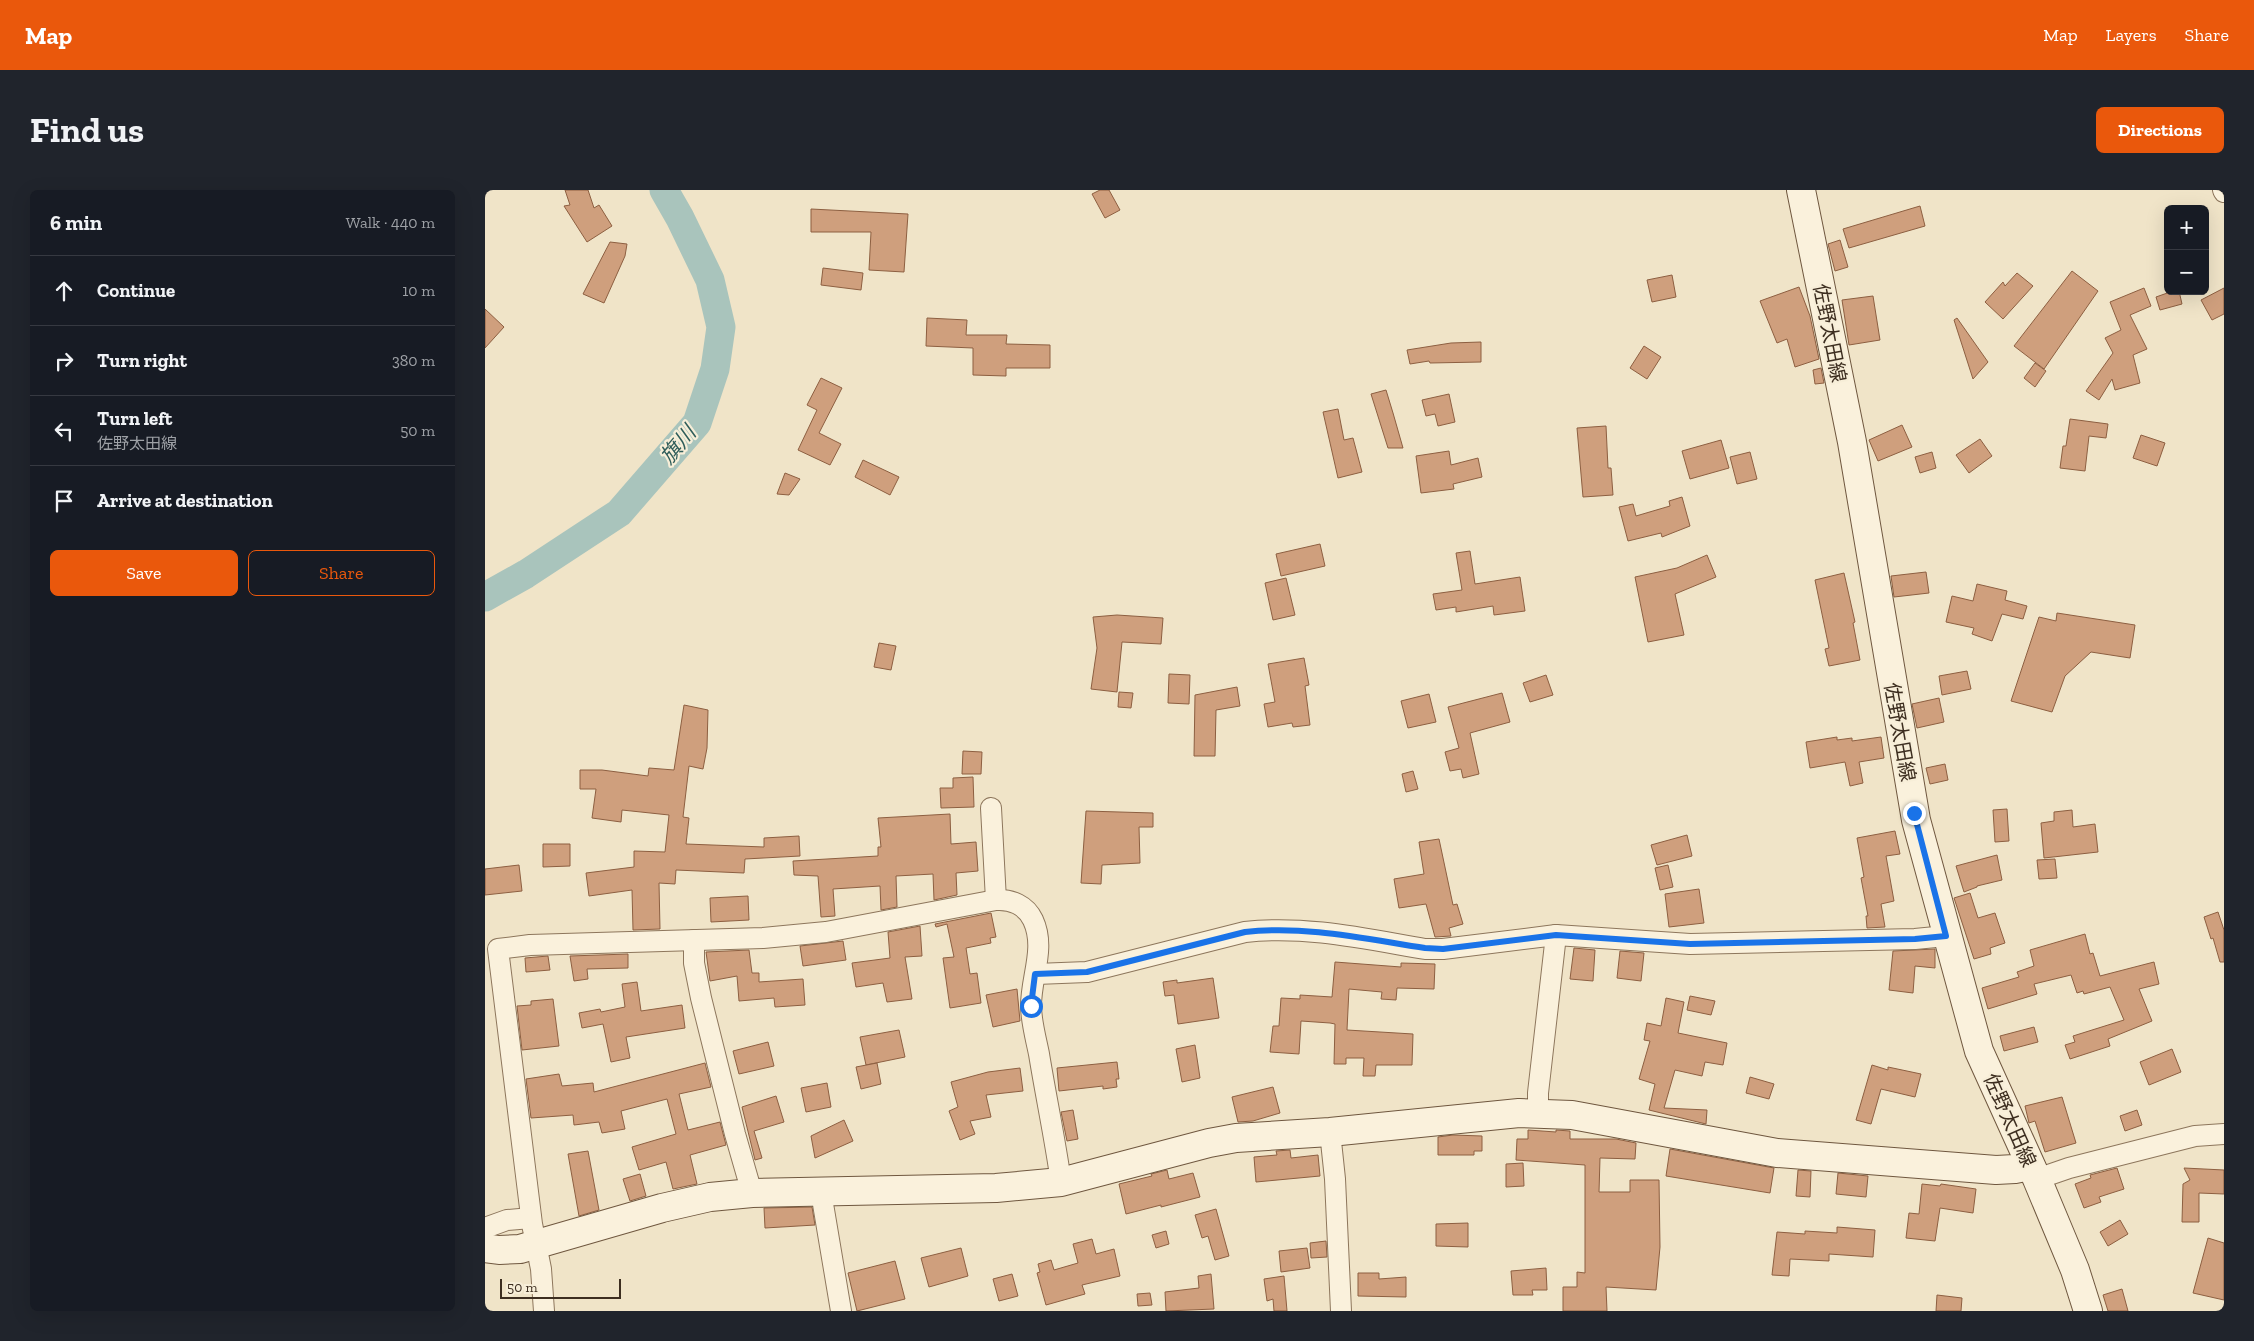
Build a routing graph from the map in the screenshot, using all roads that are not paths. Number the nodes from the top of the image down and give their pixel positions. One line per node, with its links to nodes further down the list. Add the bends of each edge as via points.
1 (1801, 190): 5 (street, 佐野太田線, via 1852,442 1914,813)
2 (991, 808): 3 (street)
3 (995, 900): 6 (street, via 825,932); 7 (street, via 1006,899 1022,906 1034,922 1039,941)
4 (1556, 935): 5 (street, via 1690,944); 7 (street, via 1443,949 1317,932 1267,930 1245,932 1087,972); 8 (street)
5 (1946, 936): 11 (street, 佐野太田線, via 1979,1051)
6 (694, 940): 14 (street, via 694,963 701,998); 15 (street, via 530,945 498,949)
7 (1035, 974): 12 (street, via 1031,1006)
8 (1538, 1112): 9 (street); 11 (street, via 1571,1115 1777,1153 2015,1169)
9 (1330, 1132): 12 (street, via 1227,1140); 21 (street)
10 (2224, 1134): 11 (street, via 2195,1136 2069,1168)
11 (2034, 1173): 22 (street, 佐野太田線, via 2075,1270)
12 (1061, 1182): 13 (street, via 996,1188)
13 (821, 1192): 14 (street); 20 (street)
14 (753, 1193): 17 (street, via 662,1208)
15 (531, 1218): 16 (street, via 507,1220); 17 (street)
16 (485, 1228)
17 (536, 1244): 18 (street, via 499,1250); 19 (street)
18 (485, 1248)
19 (544, 1311)
20 (841, 1311)
21 (1341, 1311)
22 (2088, 1311)

